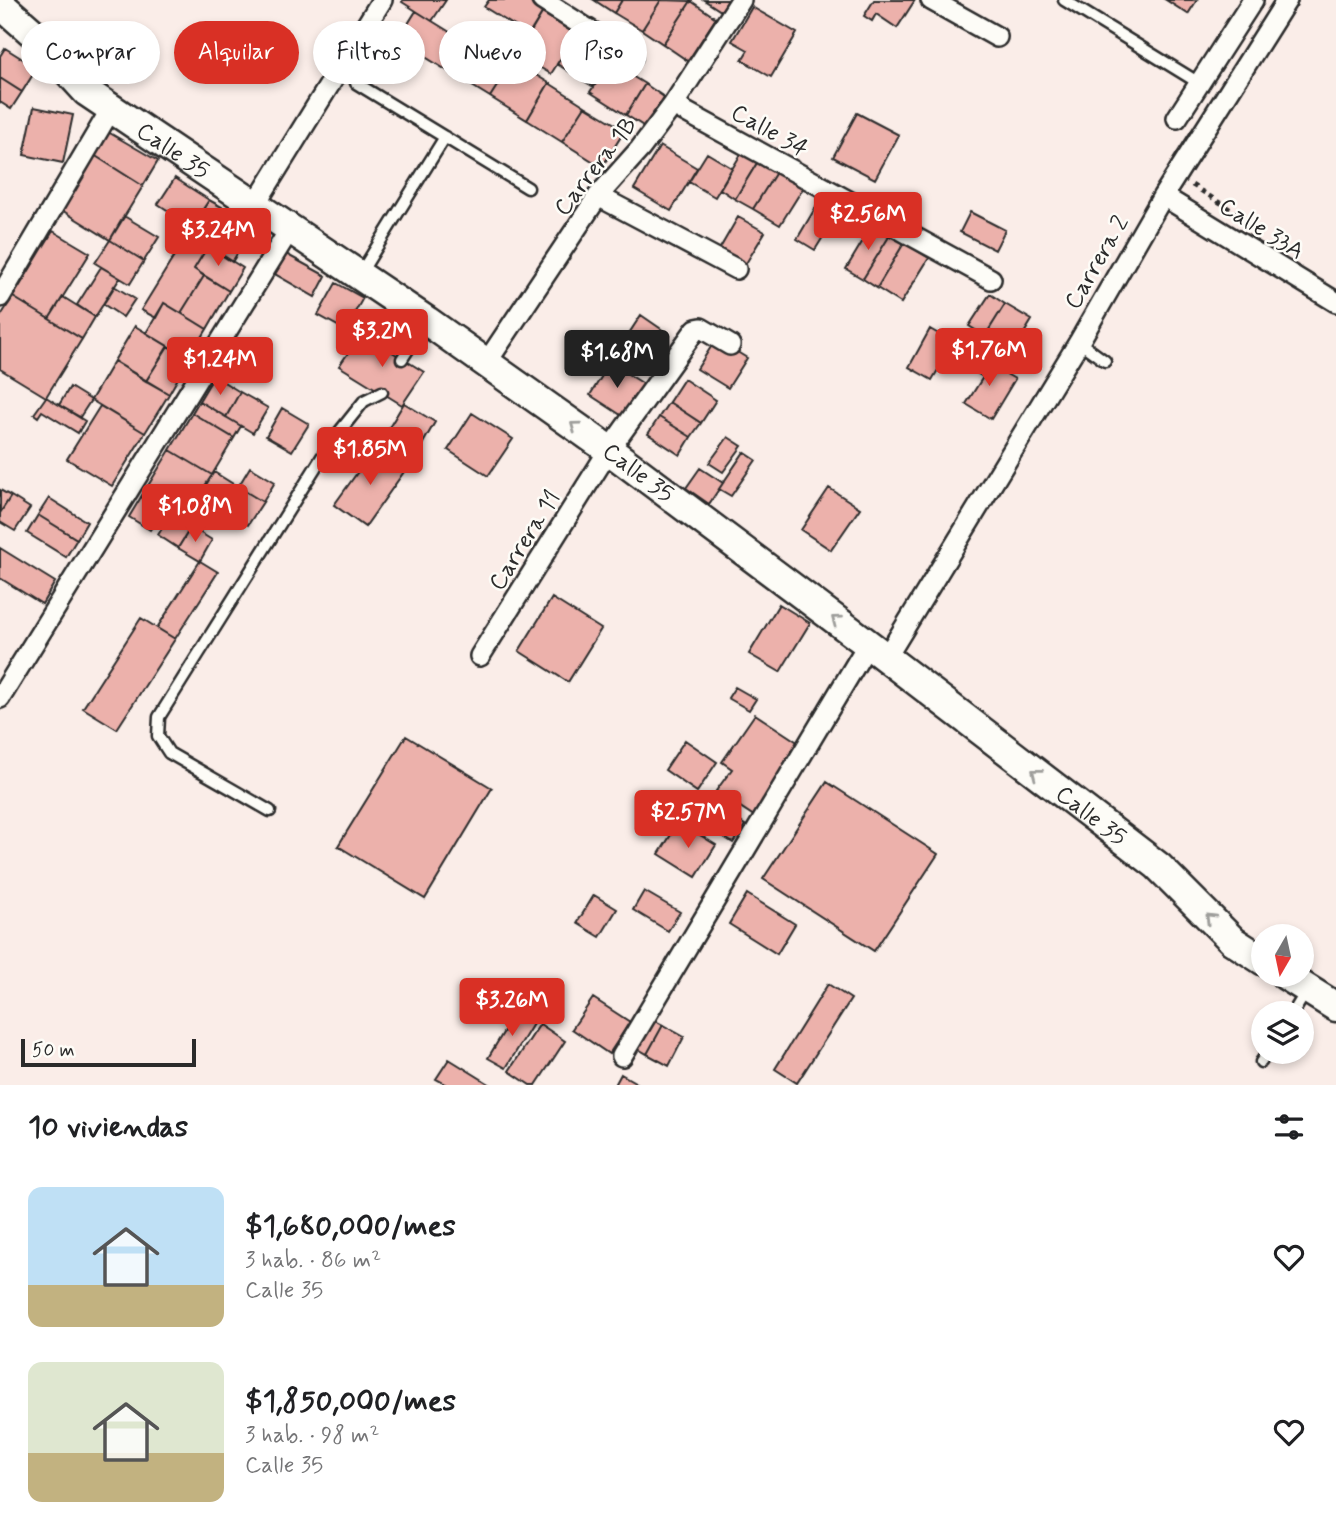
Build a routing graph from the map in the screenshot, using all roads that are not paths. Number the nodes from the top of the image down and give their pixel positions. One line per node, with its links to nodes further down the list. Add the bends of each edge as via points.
1 (382, 0): 20 (street)
2 (542, 0): 9 (street)
3 (741, 0): 13 (street, Carrera 1B)
4 (931, 0): 10 (street)
5 (1064, 0): 11 (lane)
6 (1253, 0): 11 (street)
7 (1287, 0): 19 (street, Carrera 2)
8 (0, 4): 14 (street, Calle 35, via 87,92)
9 (575, 21)
10 (996, 37)
11 (1199, 83): 15 (street)
12 (358, 84): 16 (lane)
13 (673, 105): 18 (street, Carrera 1B); 24 (street, Calle 34)
14 (111, 109): 20 (street, Calle 35); 25 (street)
15 (1177, 118)
16 (445, 137): 17 (lane); 23 (lane)
17 (528, 188)
18 (598, 196): 22 (street); 32 (street, Carrera 1B)
19 (1163, 196): 26 (street, Calle 33A); 28 (street, Carrera 2)
20 (255, 205): 21 (street, Calle 35)
21 (290, 229): 23 (street, Calle 35); 37 (street)
22 (736, 269)
23 (360, 274): 27 (street, Calle 35)
24 (991, 279)
25 (0, 297)
26 (1336, 302)
27 (427, 321): 30 (lane); 32 (street, Calle 35)
28 (1079, 342): 31 (lane); 35 (street, Carrera 2)
29 (730, 345): 34 (street, Carrera 11, via 696,328)
30 (402, 359)
31 (1105, 361)
32 (487, 362): 34 (street, Calle 35, one-way to 32)
33 (382, 392): 38 (lane, via 364,401 332,441 159,717 158,736 169,753)
34 (609, 450): 35 (street, Calle 35, one-way to 34); 36 (street, Carrera 11)
35 (877, 651): 39 (street, Calle 35, one-way to 35, via 1233,941 1158,866); 42 (street, Carrera 2)
36 (480, 656)
37 (0, 698)
38 (270, 811)
39 (1251, 953)
40 (1305, 987): 41 (street)
41 (1336, 1007)
42 (622, 1056)

